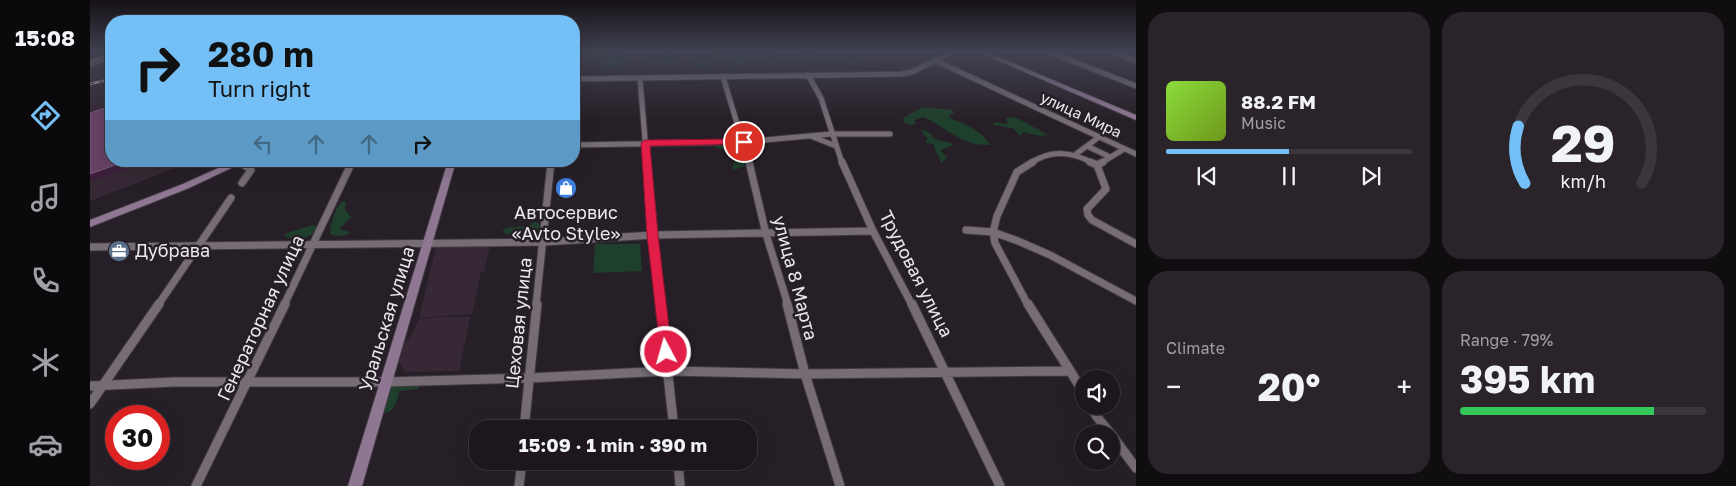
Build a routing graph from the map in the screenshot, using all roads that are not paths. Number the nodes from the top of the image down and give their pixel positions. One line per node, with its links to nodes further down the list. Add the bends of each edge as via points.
1 (903, 74): 5 (street)
2 (963, 74): 14 (street, улица Мира)
3 (1034, 74): 10 (street)
4 (1106, 74): 9 (street)
5 (808, 75): 6 (street); 11 (street, Трудовая улица, via 821,98)
6 (723, 77): 8 (street); 15 (street, улица 8 Марта)
7 (580, 79): 8 (street)
8 (640, 79): 16 (street)
9 (1136, 86)
10 (1136, 118)
11 (831, 134): 12 (street); 13 (street); 18 (street, Трудовая улица)
12 (890, 134)
13 (808, 136): 15 (street); 18 (street)
14 (1100, 137): 19 (street); 20 (street, улица Мира)
15 (744, 142): 16 (street); 36 (street, улица 8 Марта)
16 (645, 143): 17 (street); 37 (street)
17 (580, 145)
18 (836, 146): 34 (street, Трудовая улица)
19 (1087, 146): 21 (street); 23 (street)
20 (1124, 149): 22 (street, улица Мира); 23 (street)
21 (1076, 154): 24 (street); 35 (street, via 1041,156 1017,172)
22 (1136, 154)
23 (1110, 157): 24 (street)
24 (1097, 165): 41 (street, via 1106,189 1087,209 1088,215)
25 (230, 167): 32 (street)
26 (247, 167): 30 (street, via 250,170)
27 (349, 167): 39 (street, Генераторная улица)
28 (450, 167): 40 (street, Уральская улица)
29 (551, 167): 38 (street, Цеховая улица)
30 (242, 183)
31 (231, 198): 42 (street)
32 (90, 224)
33 (966, 230): 35 (street)
34 (873, 231): 36 (street); 46 (street, Трудовая улица)
35 (993, 232): 44 (street, via 1050,255); 47 (street, via 995,243 1017,287)
36 (766, 234): 37 (street); 48 (street, улица 8 Марта)
37 (653, 235): 38 (street); 45 (street)
38 (545, 242): 40 (street); 49 (street, Цеховая улица)
39 (313, 243): 40 (street); 42 (street); 52 (street, Генераторная улица)
40 (429, 243): 51 (street, Уральская улица)
41 (1136, 244)
42 (198, 246): 43 (street); 53 (street)
43 (90, 247)
44 (1136, 301)
45 (668, 371): 48 (street); 49 (street); 58 (street)
46 (946, 371): 47 (street); 48 (street); 69 (street, Трудовая улица)
47 (1069, 371): 50 (street)
48 (805, 374): 68 (street, улица 8 Марта)
49 (529, 378): 51 (street); 57 (street, Цеховая улица)
50 (1075, 380)
51 (386, 382): 52 (street); 65 (street, Уральская улица)
52 (248, 383): 53 (street); 64 (street, Генераторная улица)
53 (103, 385): 54 (street); 55 (street)
54 (90, 386)
55 (90, 404)
56 (1096, 415): 59 (street)
57 (525, 420)
58 (673, 420)
59 (1104, 425)
60 (1120, 446): 61 (street)
61 (1136, 468)
62 (521, 470): 66 (street)
63 (679, 470): 67 (street)
64 (196, 486)
65 (355, 486)
66 (519, 486)
67 (680, 486)
68 (840, 486)
69 (1000, 486)

